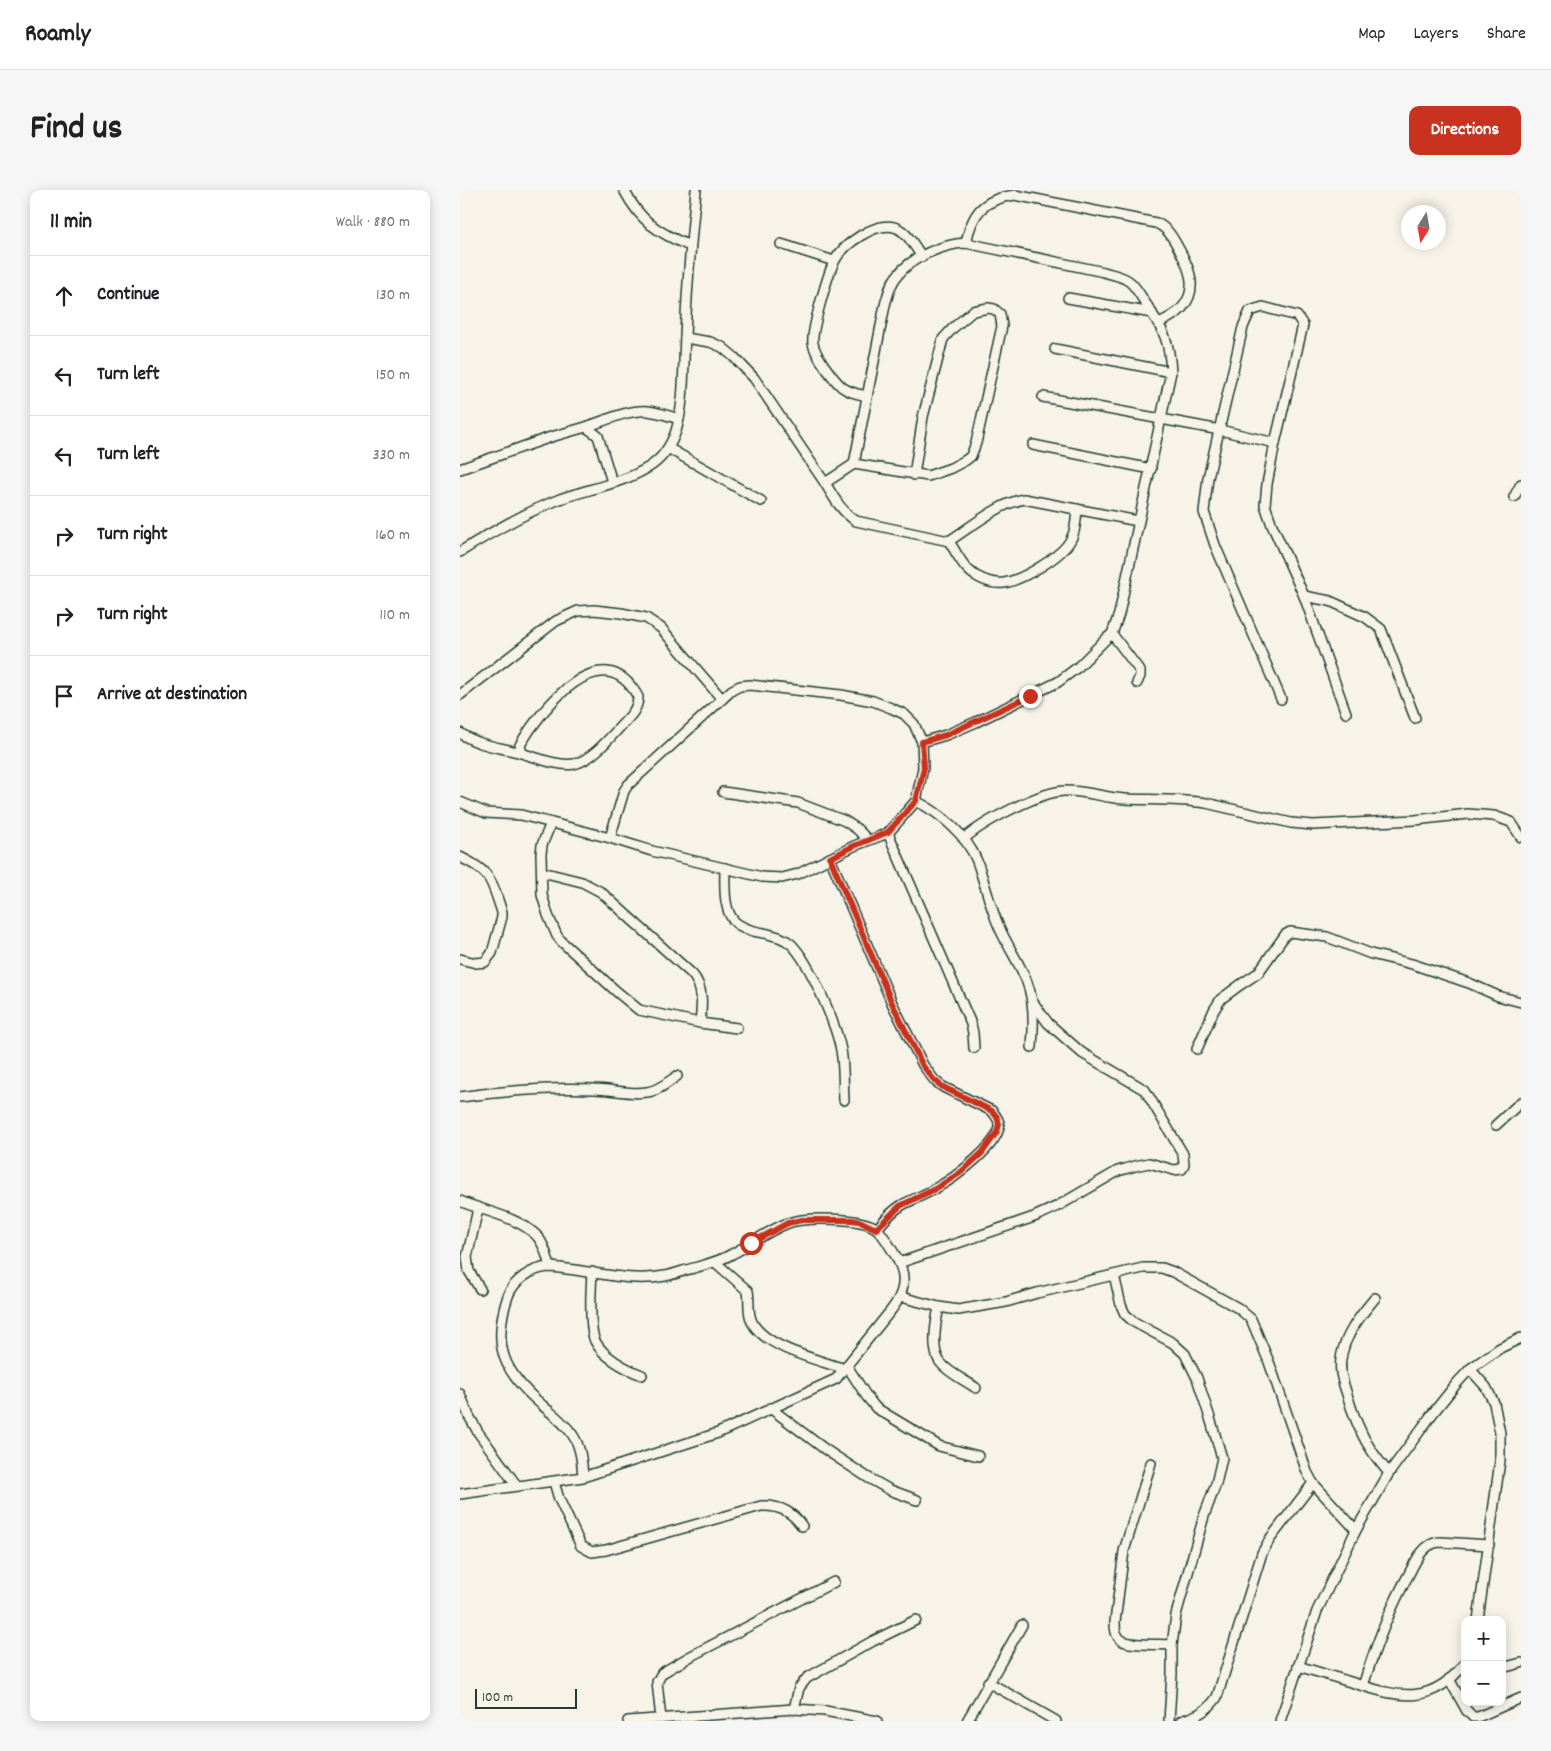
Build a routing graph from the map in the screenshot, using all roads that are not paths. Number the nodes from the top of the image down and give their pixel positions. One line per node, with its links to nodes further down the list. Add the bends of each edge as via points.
1 (624, 190): 5 (street, via 648,224)
2 (696, 190): 5 (street)
3 (966, 243): 6 (street, via 947,245); 9 (street, via 1122,278 1135,288); 10 (street, via 972,219 979,211 998,198 1015,195 1164,226 1192,276 1183,308)
4 (781, 244): 7 (street)
5 (690, 246): 11 (street)
6 (922, 257): 7 (street, via 903,232 891,226 880,227 856,240); 14 (street, via 907,266 890,288)
7 (834, 261): 14 (street, via 813,342 837,382 853,393)
8 (1068, 298): 9 (street)
9 (1152, 313): 10 (street)
10 (1159, 323): 13 (street, via 1170,350)
11 (684, 338): 16 (street); 28 (street, via 710,342 734,357 754,378)
12 (1055, 349): 13 (street)
13 (1171, 372): 17 (street)
14 (867, 396): 23 (street)
15 (1043, 397): 17 (street)
16 (679, 419): 18 (street, via 640,411); 22 (street)
17 (1162, 420): 19 (street); 25 (street)
18 (586, 428): 24 (street); 27 (street, via 598,436)
19 (1220, 430): 20 (street); 20 (street, via 1243,327 1250,311 1262,307 1289,313 1297,316 1303,325); 41 (street, via 1208,478 1204,512)
20 (1275, 443): 36 (street, via 1265,504)
21 (1033, 445): 25 (street)
22 (668, 448): 27 (street, via 650,466); 31 (street)
23 (854, 464): 26 (street); 28 (street)
24 (460, 469)
25 (1151, 469): 33 (street)
26 (914, 475): 26 (street, via 928,476 951,468 966,460 974,450 1002,326 1000,314 994,309 973,311 943,339 923,417)
27 (612, 482): 35 (street, via 537,508)
28 (825, 483): 34 (street, via 846,514 856,521)
29 (1521, 484): 30 (street)
30 (1514, 498)
31 (760, 501)
32 (1077, 509): 33 (street); 34 (street, via 1029,499 1019,500); 34 (street, via 1072,537 1066,546 1026,575 1012,581 986,581 973,574)
33 (1138, 521): 37 (street)
34 (949, 542)
35 (460, 552)
36 (1304, 596): 42 (street); 43 (street, via 1330,601 1372,620 1381,629)
37 (1112, 634): 38 (street, via 1140,671); 45 (street, via 1058,682 976,722)
38 (1137, 683)
39 (460, 695): 40 (street, via 556,621 578,611 594,610 646,618 661,628)
40 (722, 699): 45 (street, via 740,686 750,685 873,701 904,714 914,724); 52 (street, via 628,785)
41 (1281, 699)
42 (1346, 712)
43 (1415, 718)
44 (460, 733): 46 (street, via 484,744)
45 (922, 742): 48 (street, via 924,768)
46 (522, 753): 46 (street, via 576,763 601,746 632,714 638,697 618,674 603,671 586,676 567,688 531,727 520,745)
47 (724, 792): 55 (street, via 798,803 845,821)
48 (916, 801): 51 (street); 54 (street, via 938,814)
49 (460, 802): 50 (street, via 486,813 521,815)
50 (550, 823): 52 (street); 59 (street, via 540,854)
51 (888, 832): 55 (street); 65 (street, via 970,1024)
52 (610, 838): 58 (street)
53 (1521, 838): 54 (street, via 1511,822 1494,816 1468,814 1415,820 1306,824 1192,801 1123,799 1082,791 1062,791 1008,811)
54 (964, 839): 61 (street, via 976,859 996,921 1023,973)
55 (868, 840): 57 (street)
56 (460, 857): 60 (street, via 486,873 502,917 492,953 485,962)
57 (830, 858): 58 (street, via 782,878); 75 (street, via 892,1003 923,1066 943,1087 992,1111 999,1124 982,1153 960,1173 900,1206)
58 (725, 868): 70 (street, via 727,902 736,923 750,930 784,938 810,970 841,1049)
59 (542, 872): 63 (street, via 582,882 601,892 692,974 701,992); 63 (street, via 542,895 548,915 557,936 574,954 639,1010)
60 (460, 959)
61 (1032, 1001): 66 (street); 77 (street, via 1048,1023 1082,1054 1145,1090 1184,1154 1182,1169 1149,1163 1118,1171 1034,1217)
62 (1521, 1002): 67 (street, via 1327,937 1290,932 1285,934 1258,973 1221,999)
63 (700, 1023): 64 (street)
64 (737, 1028)
65 (974, 1048)
66 (1032, 1048)
67 (1197, 1049)
68 (677, 1076): 69 (street, via 653,1091 643,1093 558,1088)
69 (460, 1097)
70 (844, 1100)
71 (1521, 1102): 72 (street)
72 (1496, 1125)
73 (460, 1201): 74 (street)
74 (478, 1209): 78 (street, via 516,1223 536,1235); 81 (street, via 466,1257 469,1271)
75 (876, 1229): 76 (street, via 851,1220 794,1221); 77 (street)
76 (715, 1262): 79 (street, via 652,1278); 86 (street, via 748,1291 752,1322 768,1339)
77 (899, 1263): 82 (street, via 903,1281)
78 (550, 1267): 79 (street); 95 (street, via 533,1272 511,1289 502,1320 501,1347 508,1367 525,1390 572,1434 579,1450)
79 (592, 1272): 88 (street, via 592,1329 596,1342 613,1359)
80 (1114, 1275): 84 (street, via 974,1308); 97 (street, via 1148,1267 1167,1269 1247,1314 1254,1324); 108 (street, via 1120,1306 1125,1314 1173,1343 1189,1360 1222,1458 1176,1615)
81 (480, 1289)
82 (901, 1297): 84 (street); 86 (street)
83 (1375, 1298): 94 (street, via 1351,1330 1341,1371 1362,1436)
84 (939, 1307): 89 (street, via 935,1338 938,1358 944,1366)
85 (1521, 1338): 87 (street)
86 (846, 1367): 91 (street, via 830,1382); 92 (street, via 876,1408 939,1446)
87 (1470, 1369): 94 (street); 103 (street, via 1494,1402 1500,1432 1500,1461)
88 (642, 1375)
89 (976, 1388)
90 (460, 1394): 98 (street, via 478,1432)
91 (770, 1408): 95 (street, via 713,1434); 100 (street, via 867,1476 890,1490)
92 (978, 1456)
93 (1151, 1463): 108 (street, via 1124,1550 1115,1629 1124,1641)
94 (1389, 1473): 102 (street)
95 (583, 1477): 96 (street)
96 (554, 1482): 98 (street); 101 (street, via 578,1540 592,1552 761,1506 785,1510)
97 (1313, 1483): 102 (street); 126 (street, via 1262,1553 1217,1697 1209,1708)
98 (516, 1486): 99 (street)
99 (460, 1494)
100 (917, 1500)
101 (802, 1526)
102 (1356, 1530): 110 (street, via 1317,1611)
103 (1489, 1545): 105 (street); 115 (street, via 1436,1542 1427,1547 1401,1589 1374,1651)
104 (834, 1582): 118 (street, via 662,1673 657,1682)
105 (1479, 1616)
106 (916, 1620): 117 (street, via 814,1673 801,1685)
107 (1022, 1625): 114 (street)
108 (1172, 1645): 125 (street)
109 (1521, 1663): 111 (street)
110 (1298, 1666): 115 (street); 127 (street)
111 (1506, 1667)
112 (1461, 1670): 113 (street)
113 (1449, 1679): 115 (street, via 1434,1690 1409,1696); 116 (street, via 1473,1717)
114 (988, 1682): 123 (street); 124 (street)
115 (1363, 1686)
116 (1521, 1698)
117 (794, 1709): 119 (street); 122 (street)
118 (661, 1718): 119 (street); 121 (street)
119 (700, 1718)
120 (628, 1721): 121 (street)
121 (638, 1721)
122 (877, 1721)
123 (967, 1721)
124 (1056, 1721)
125 (1169, 1721)
126 (1181, 1721)
127 (1280, 1721)

